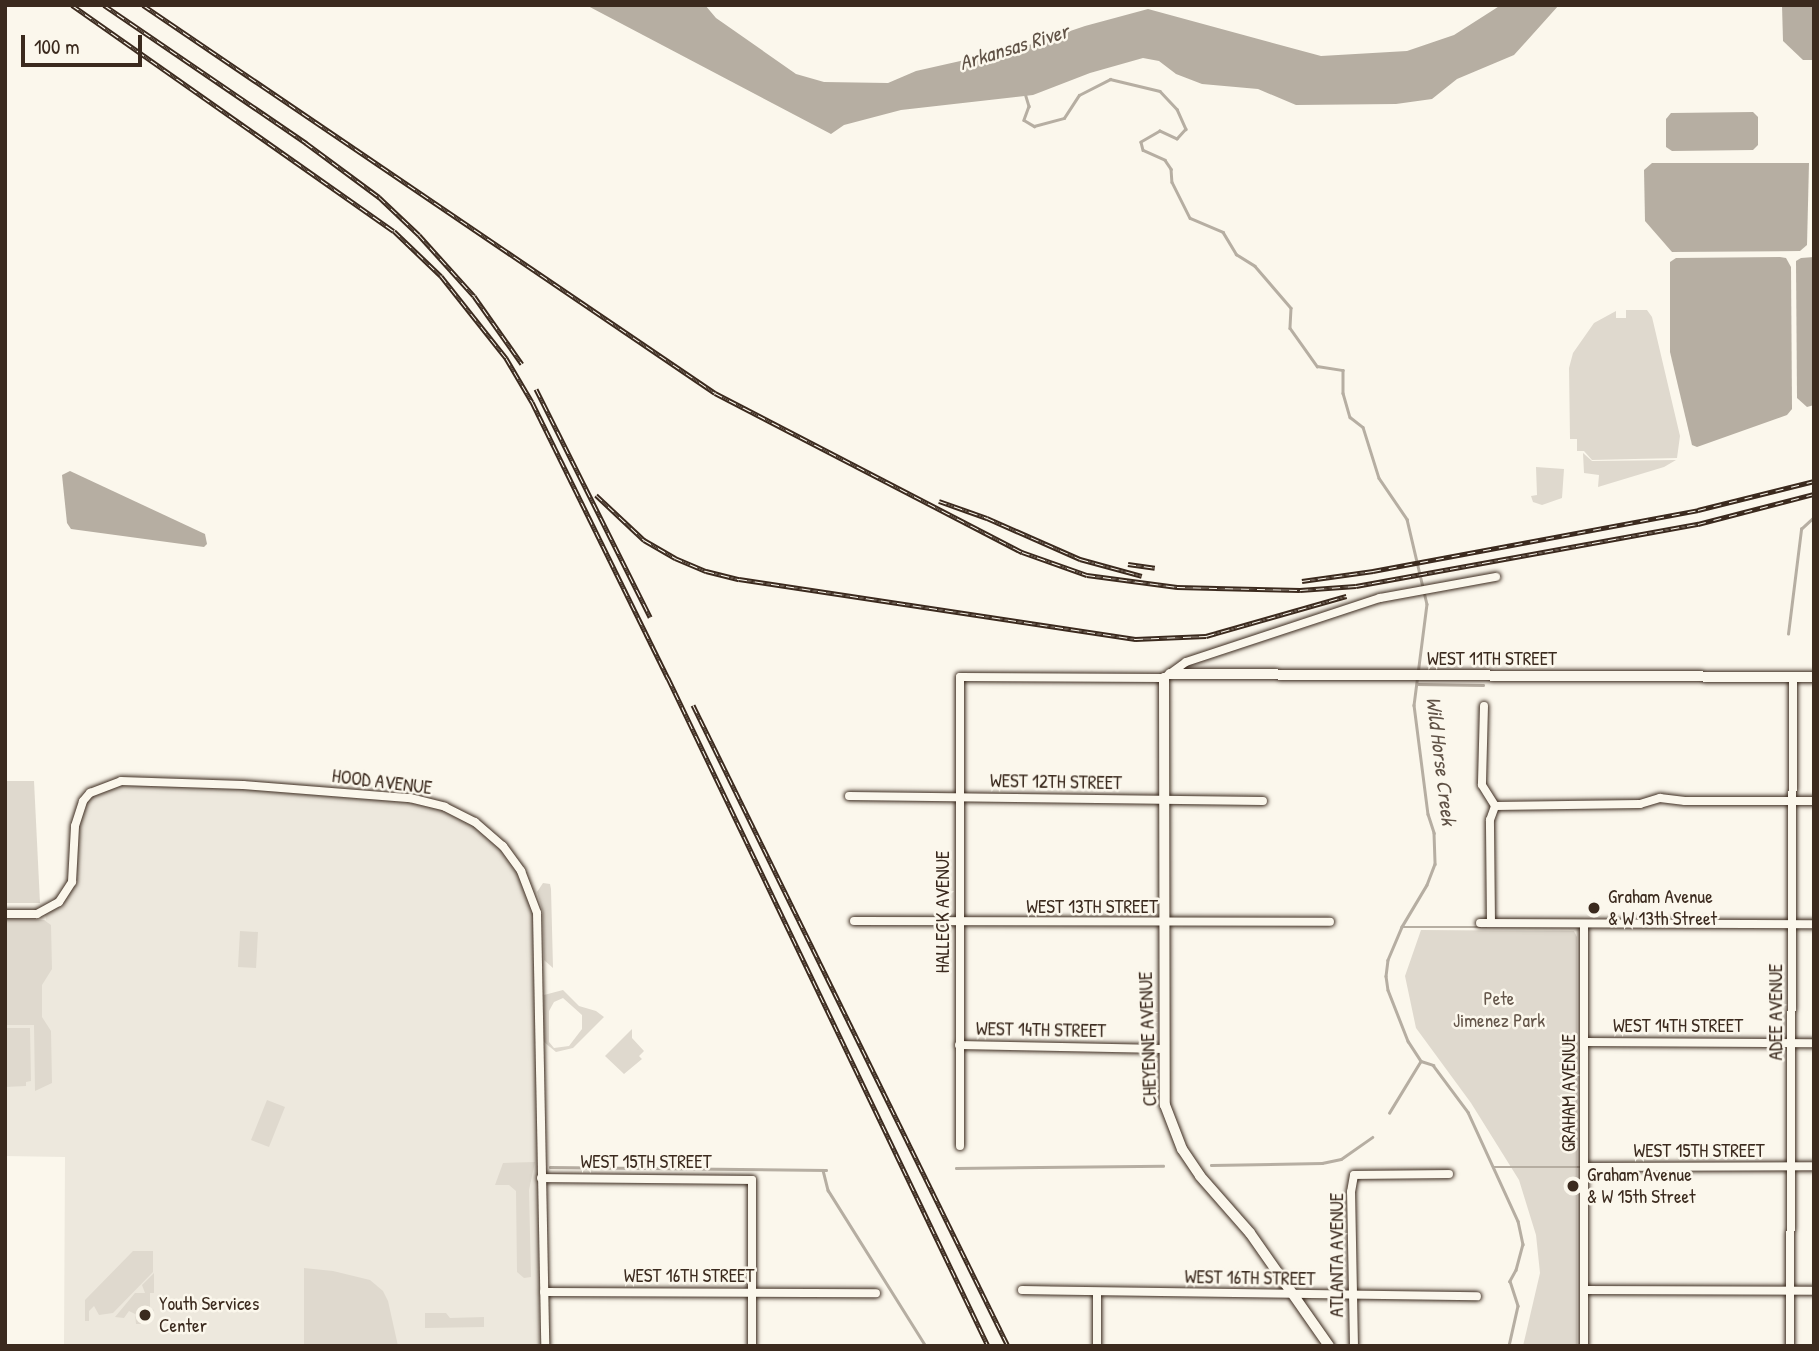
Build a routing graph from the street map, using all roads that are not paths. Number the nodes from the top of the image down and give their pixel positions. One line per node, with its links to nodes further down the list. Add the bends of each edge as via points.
1 (1496, 577): 2 (street, via 1380,598 1186,662)
2 (1167, 676): 3 (street, WEST 11TH STREET); 4 (street, WEST 11TH STREET); 9 (street, CHEYENNE AVENUE)
3 (960, 677): 8 (street, HALLECK AVENUE)
4 (1793, 677): 5 (street, WEST 11TH STREET); 10 (street, ADEE AVENUE)
5 (1814, 677)
6 (1484, 706): 13 (street, via 1482,785)
7 (849, 796): 8 (street, WEST 12TH STREET)
8 (960, 796): 9 (street, WEST 12TH STREET); 16 (street, HALLECK AVENUE)
9 (1163, 800): 12 (street, WEST 12TH STREET); 18 (street, CHEYENNE AVENUE)
10 (1794, 800): 11 (street); 13 (street, via 1660,798 1640,804); 22 (street, ADEE AVENUE)
11 (1814, 800)
12 (1263, 801)
13 (1494, 806): 20 (street, via 1490,820)
14 (5, 914): 34 (street, HOOD AVENUE, via 37,914 60,902 72,882 75,826 83,801 121,781 410,798 461,814 488,832 511,857 537,913)
15 (854, 921): 16 (street, WEST 13TH STREET)
16 (958, 922): 18 (street, WEST 13TH STREET); 27 (street, HALLECK AVENUE)
17 (1330, 922): 18 (street, WEST 13TH STREET)
18 (1163, 923): 28 (street, CHEYENNE AVENUE)
19 (1480, 923): 20 (street)
20 (1491, 923): 21 (street)
21 (1584, 924): 22 (street); 24 (street, GRAHAM AVENUE)
22 (1792, 924): 23 (street); 25 (street, ADEE AVENUE)
23 (1814, 924)
24 (1585, 1042): 25 (street, WEST 14TH STREET); 32 (street, GRAHAM AVENUE)
25 (1792, 1042): 26 (street, WEST 14TH STREET); 30 (street, ADEE AVENUE)
26 (1814, 1043)
27 (959, 1045): 28 (street, WEST 14TH STREET); 29 (street, HALLECK AVENUE)
28 (1163, 1049): 44 (street, CHEYENNE AVENUE, via 1165,1105 1182,1149)
29 (960, 1146)
30 (1791, 1166): 31 (street, WEST 15TH STREET); 32 (street, WEST 15TH STREET); 37 (street, ADEE AVENUE)
31 (1814, 1166)
32 (1584, 1167): 36 (street, GRAHAM AVENUE)
33 (1449, 1174): 43 (street, ATLANTA AVENUE, via 1354,1175 1350,1192)
34 (541, 1178): 39 (street, HOOD AVENUE); 40 (street, WEST 15TH STREET, via 752,1180)
35 (1023, 1290): 41 (street, WEST 16TH STREET)
36 (1584, 1290): 37 (street); 51 (street, GRAHAM AVENUE)
37 (1789, 1290): 38 (street); 52 (street, ADEE AVENUE)
38 (1814, 1291)
39 (544, 1292): 40 (street, WEST 16TH STREET); 46 (street, HOOD AVENUE)
40 (752, 1292): 42 (street, WEST 16TH STREET); 47 (street)
41 (1097, 1292): 44 (street, WEST 16TH STREET); 48 (street)
42 (876, 1293)
43 (1352, 1294): 44 (street, WEST 16TH STREET); 45 (street, WEST 16TH STREET); 50 (street, ATLANTA AVENUE)
44 (1294, 1296): 49 (street, CHEYENNE AVENUE)
45 (1477, 1296)
46 (545, 1346)
47 (752, 1346)
48 (1097, 1346)
49 (1329, 1346)
50 (1354, 1346)
51 (1584, 1346)
52 (1790, 1346)

